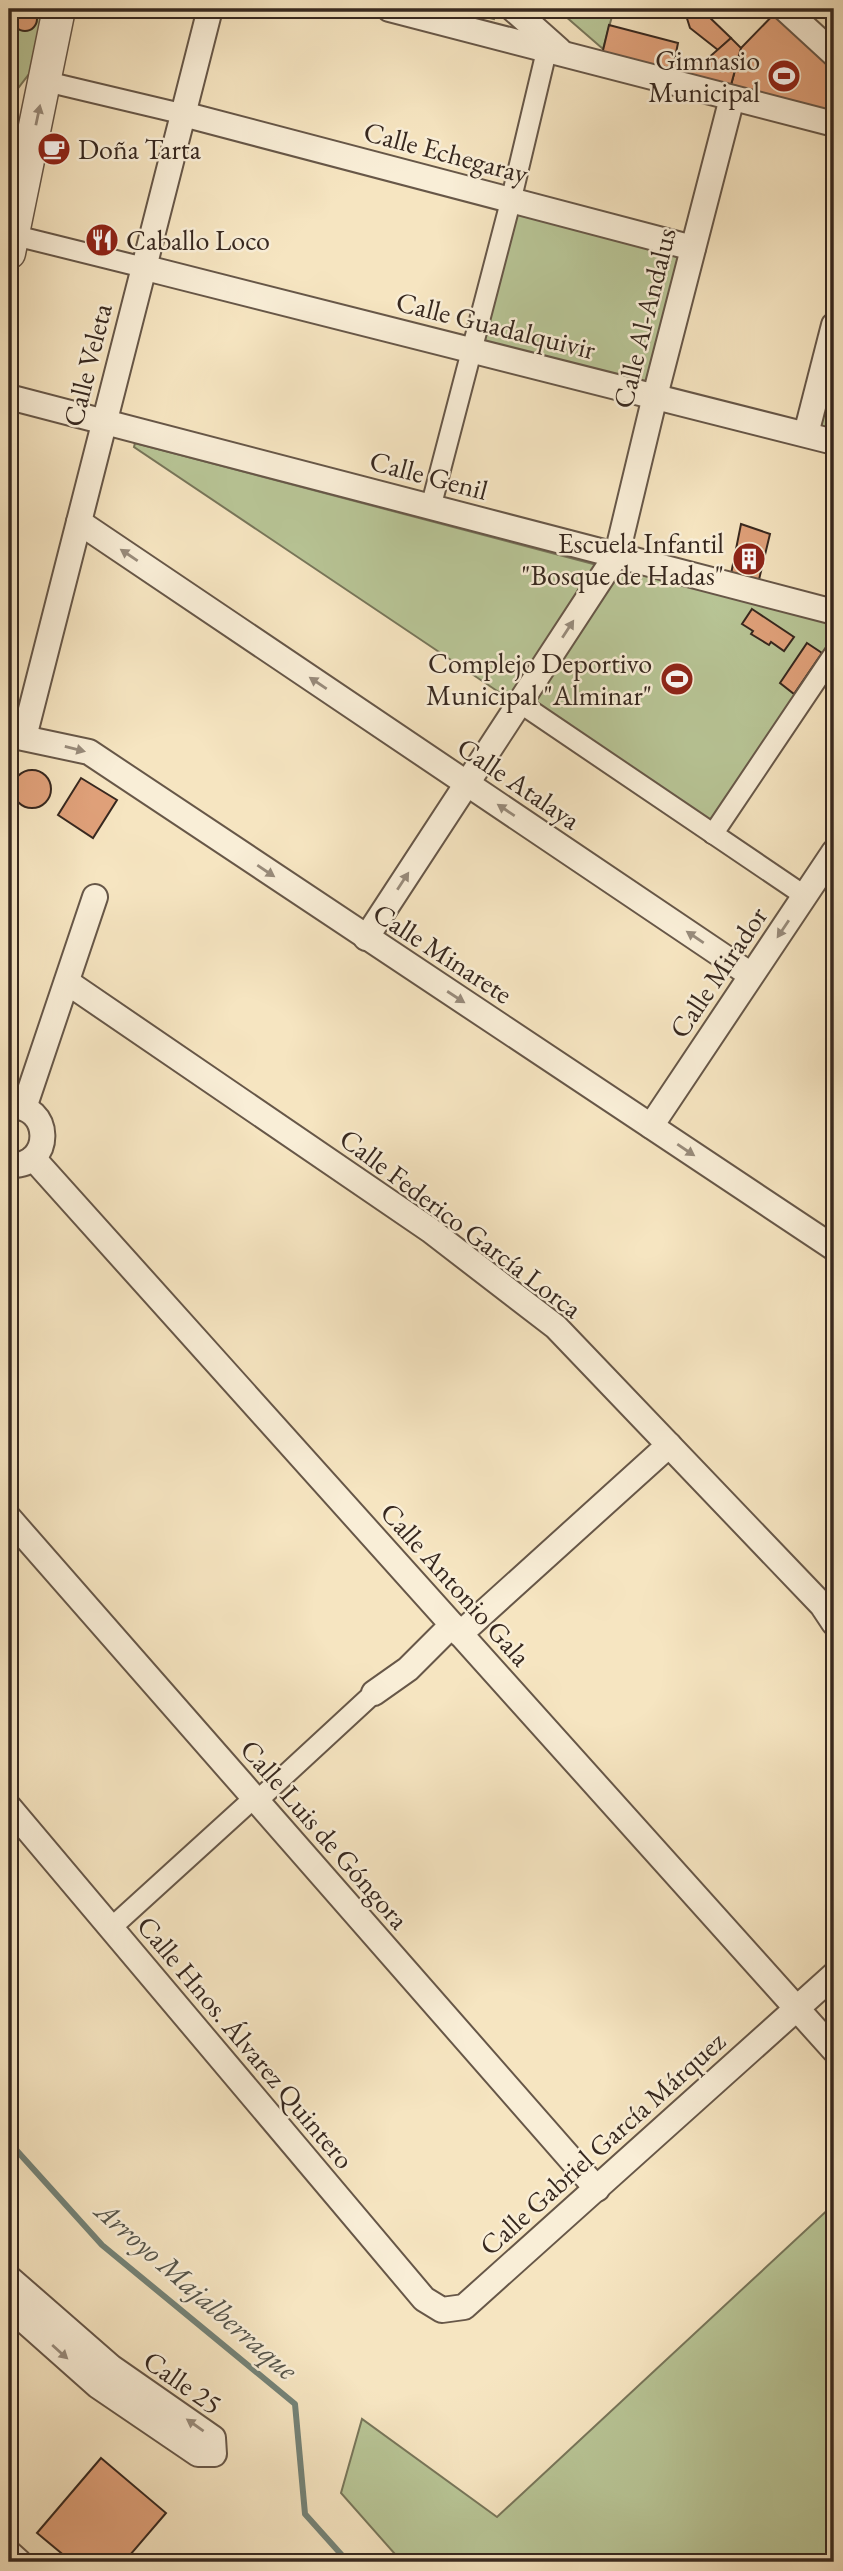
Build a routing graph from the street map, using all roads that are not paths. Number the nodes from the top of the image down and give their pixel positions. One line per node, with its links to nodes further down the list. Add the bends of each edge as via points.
1 (60, 9): 8 (street)
2 (209, 9): 10 (street, Calle Veleta)
3 (388, 9): 6 (street)
4 (513, 9): 6 (street)
5 (785, 9): 7 (street)
6 (554, 51): 9 (street); 12 (street)
7 (834, 54)
8 (44, 81): 10 (street); 13 (street, one-way to 8)
9 (732, 97): 11 (street); 14 (street, Calle Al-Andalus)
10 (183, 114): 12 (street, Calle Echegaray); 15 (street, Calle Veleta)
11 (834, 124)
12 (511, 200): 14 (street, Calle Echegaray); 17 (street)
13 (11, 244): 15 (street)
14 (693, 248): 18 (street, Calle Al-Andalus)
15 (142, 267): 17 (street, Calle Guadalquivir); 20 (street, Calle Veleta)
16 (834, 325): 21 (street)
17 (470, 349): 18 (street, Calle Guadalquivir); 23 (street)
18 (654, 396): 21 (street, Calle Guadalquivir); 25 (street, Calle Al-Andalus)
19 (9, 397): 20 (street, Calle Genil)
20 (103, 421): 23 (street, Calle Genil); 24 (street, Calle Veleta)
21 (806, 434): 22 (street, Calle Guadalquivir)
22 (834, 442)
23 (431, 506): 25 (street, Calle Genil)
24 (79, 522): 29 (street, Calle Veleta); 30 (street, Calle Atalaya, one-way to 24)
25 (617, 554): 26 (street, Calle Genil); 28 (street, Calle Al-Andalus, one-way to 25)
26 (834, 612)
27 (834, 654): 31 (street)
28 (520, 703): 30 (street, Calle Al-Andalus); 31 (street)
29 (17, 736): 35 (street, Calle Minarete, one-way to 35, via 89,752)
30 (467, 784): 35 (street, Calle Al-Andalus, one-way to 30); 36 (street, Calle Atalaya, one-way to 30)
31 (713, 834): 33 (street)
32 (834, 852): 33 (street, Calle Mirador)
33 (804, 896): 36 (street, Calle Mirador, one-way to 36)
34 (94, 897): 37 (street)
35 (366, 938): 39 (street, Calle Minarete, one-way to 39)
36 (751, 975): 39 (street, Calle Mirador)
37 (66, 982): 38 (street); 42 (street, Calle Federico García Lorca, via 451,1246 556,1327)
38 (16, 1107): 40 (street, via 38,1118 43,1135 39,1152)
39 (651, 1126): 41 (street, Calle Minarete, one-way to 41)
40 (21, 1161): 45 (street, Calle Antonio Gala)
41 (834, 1248)
42 (669, 1445): 44 (street, Calle Federico García Lorca); 45 (street)
43 (9, 1518): 47 (street, Calle Luis de Góngora)
44 (834, 1623)
45 (456, 1629): 46 (street); 51 (street, Calle Antonio Gala)
46 (374, 1693): 47 (street)
47 (256, 1800): 49 (street); 53 (street, Calle Luis de Góngora)
48 (9, 1807): 49 (street, Calle Hnos. Álvarez Quintero)
49 (111, 1928): 56 (street, Calle Hnos. Álvarez Quintero, via 424,2299)
50 (834, 1975): 51 (street)
51 (797, 2009): 52 (street, Calle Antonio Gala); 53 (street, Calle Gabriel García Márquez)
52 (834, 2050)
53 (597, 2189): 56 (street, Calle Gabriel García Márquez, via 464,2307)
54 (9, 2278): 55 (street, Calle 25, one-way to 54, via 98,2386 198,2455 214,2454 213,2438 111,2367)
55 (9, 2307)
56 (442, 2310)
57 (9, 2553): 58 (street)
58 (19, 2562)

